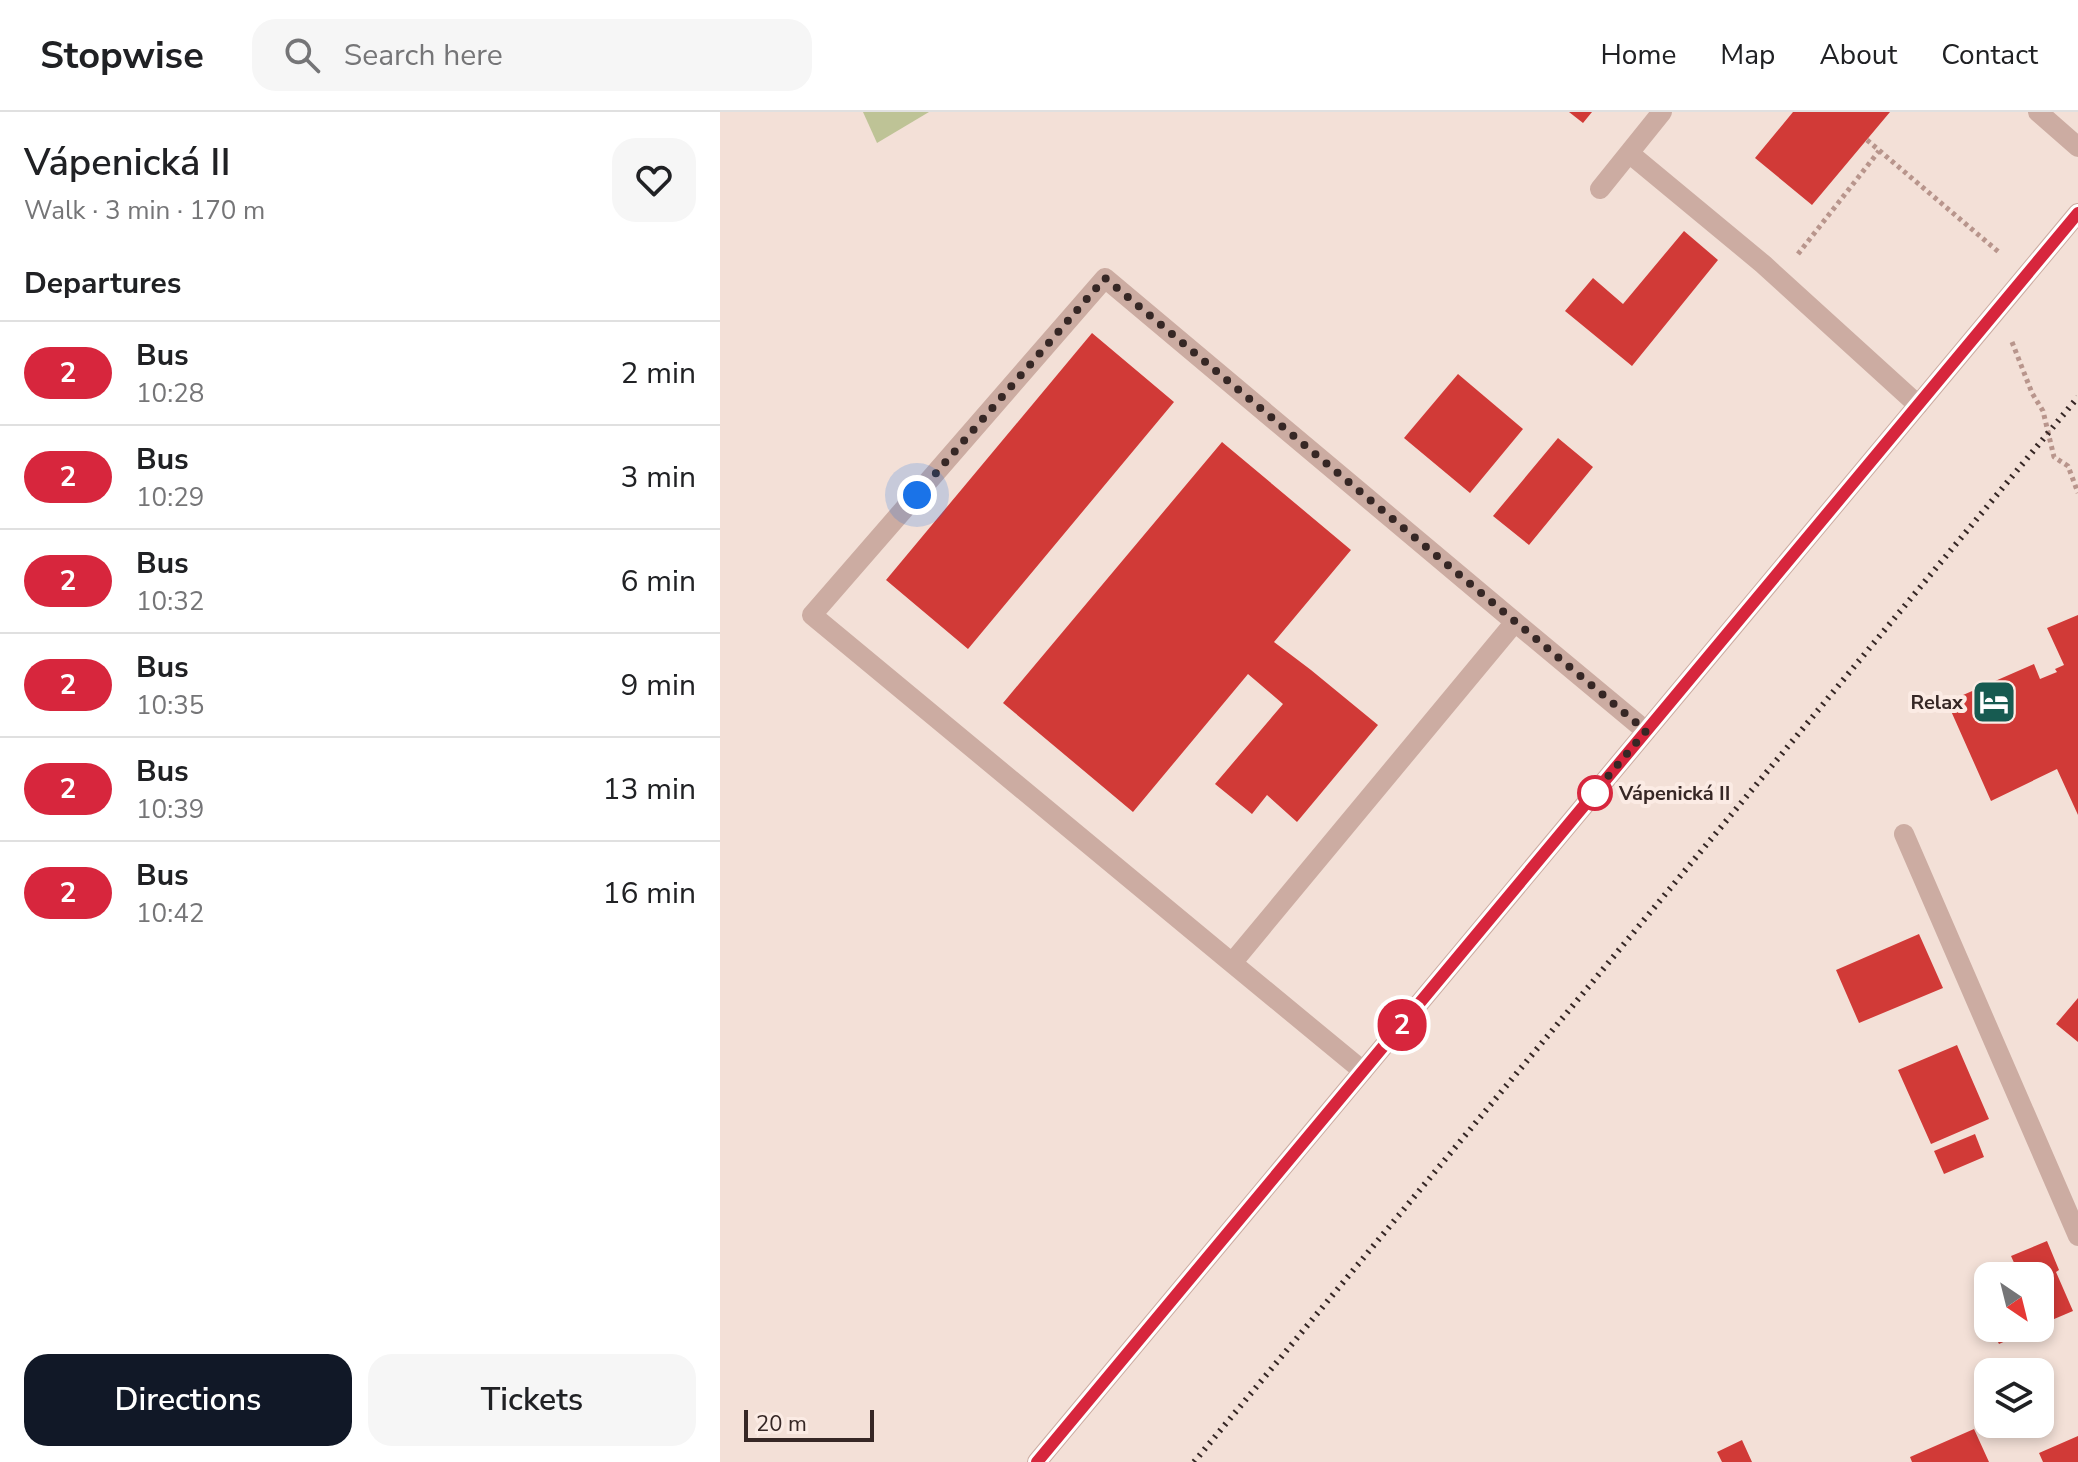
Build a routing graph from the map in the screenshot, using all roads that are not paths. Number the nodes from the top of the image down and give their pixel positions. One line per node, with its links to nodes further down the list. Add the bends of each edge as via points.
1 (1662, 112): 4 (street)
2 (2038, 112): 3 (street)
3 (2078, 147)
4 (1629, 153): 5 (street); 7 (street)
5 (1600, 189)
6 (2078, 213): 7 (street)
7 (1918, 405): 9 (street)
8 (1515, 622): 9 (street); 11 (street); 11 (street, via 1105,278 812,615)
9 (1646, 731): 12 (street)
10 (1904, 834): 13 (street)
11 (1232, 963): 12 (street)
12 (1363, 1071): 14 (street)
13 (2078, 1236)
14 (1037, 1462)

